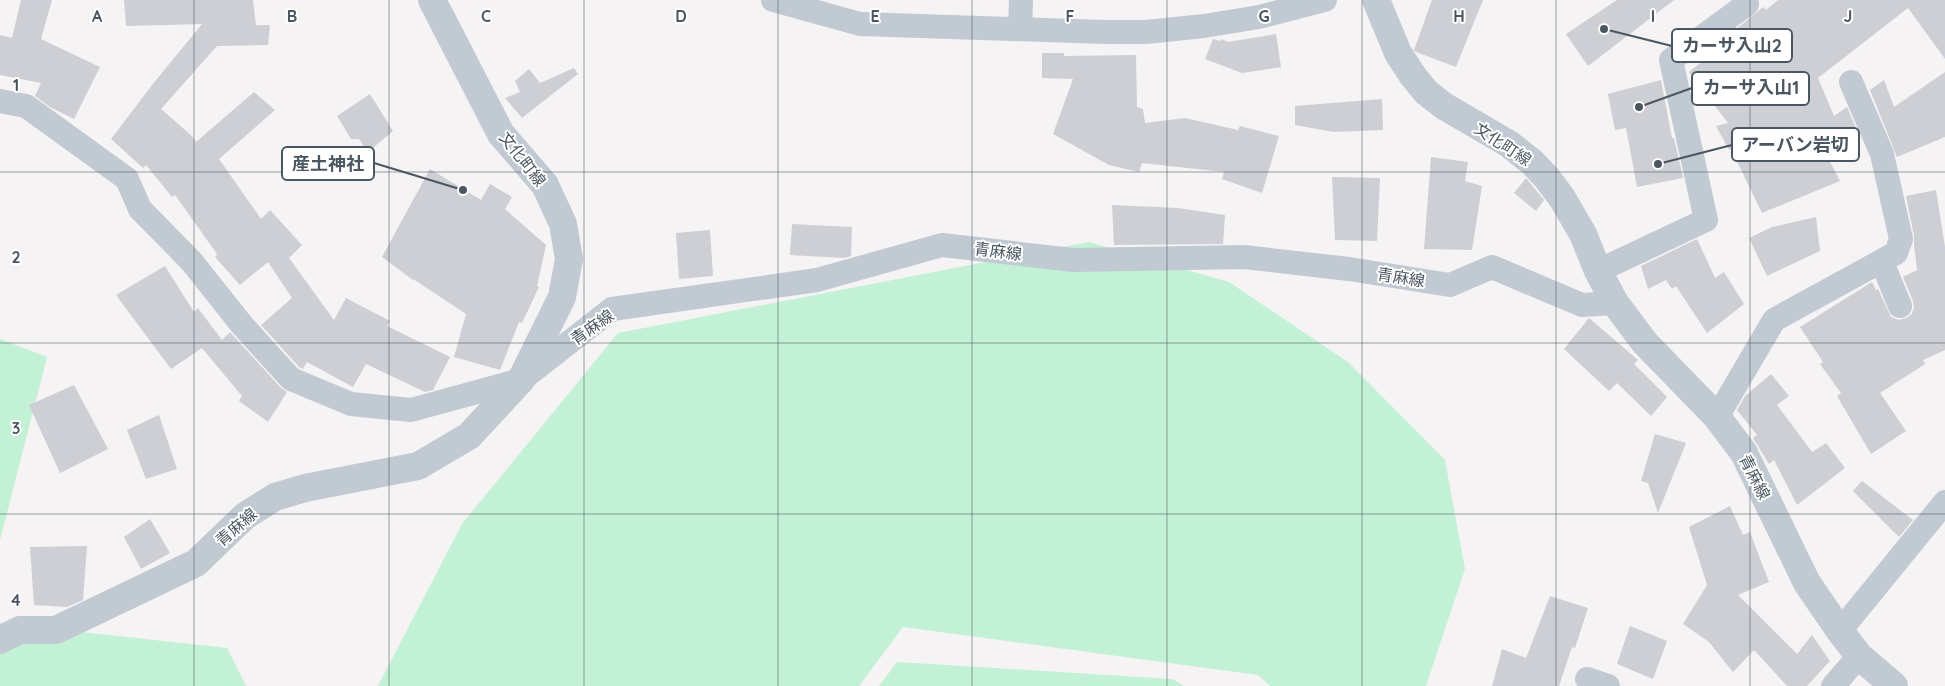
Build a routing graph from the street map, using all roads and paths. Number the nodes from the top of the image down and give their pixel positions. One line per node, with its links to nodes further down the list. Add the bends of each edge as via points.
1 (432, 0): 14 (street, 文化町線, via 500,134 545,185 563,224 569,259 562,297)
2 (773, 0): 7 (street, via 860,24)
3 (1021, 0): 7 (street)
4 (1325, 0): 7 (street, via 1259,17 1146,32)
5 (1376, 0): 11 (street, 文化町線, via 1398,53 1426,92 1509,144 1533,163 1562,198 1583,234)
6 (1747, 4): 11 (street, via 1671,60 1706,220)
7 (1020, 29)
8 (1851, 82): 10 (street, via 1882,154 1901,239 1896,254)
9 (0, 101): 14 (street, via 26,106 128,179 140,209 192,262 242,325 291,379 351,404 411,410)
10 (1882, 262): 13 (street); 15 (street, via 1774,320)
11 (1598, 271): 12 (street, 文化町線)
12 (1615, 303): 14 (street, 青麻線, via 1582,305 1492,267 1450,285 1244,257 1073,260 942,244 817,280 612,310); 15 (street, 青麻線, via 1645,343)
13 (1900, 306)
14 (521, 380): 18 (street, 青麻線, via 469,436 418,466 305,488 276,497 245,516 196,563 56,630 20,630)
15 (1717, 417): 17 (street, 青麻線, via 1744,453 1807,583)
16 (1945, 502): 17 (street)
17 (1840, 631): 19 (street, 青麻線)
18 (0, 640)
19 (1859, 656): 20 (street); 21 (street, 青麻線)
20 (1833, 686)
21 (1894, 686)

